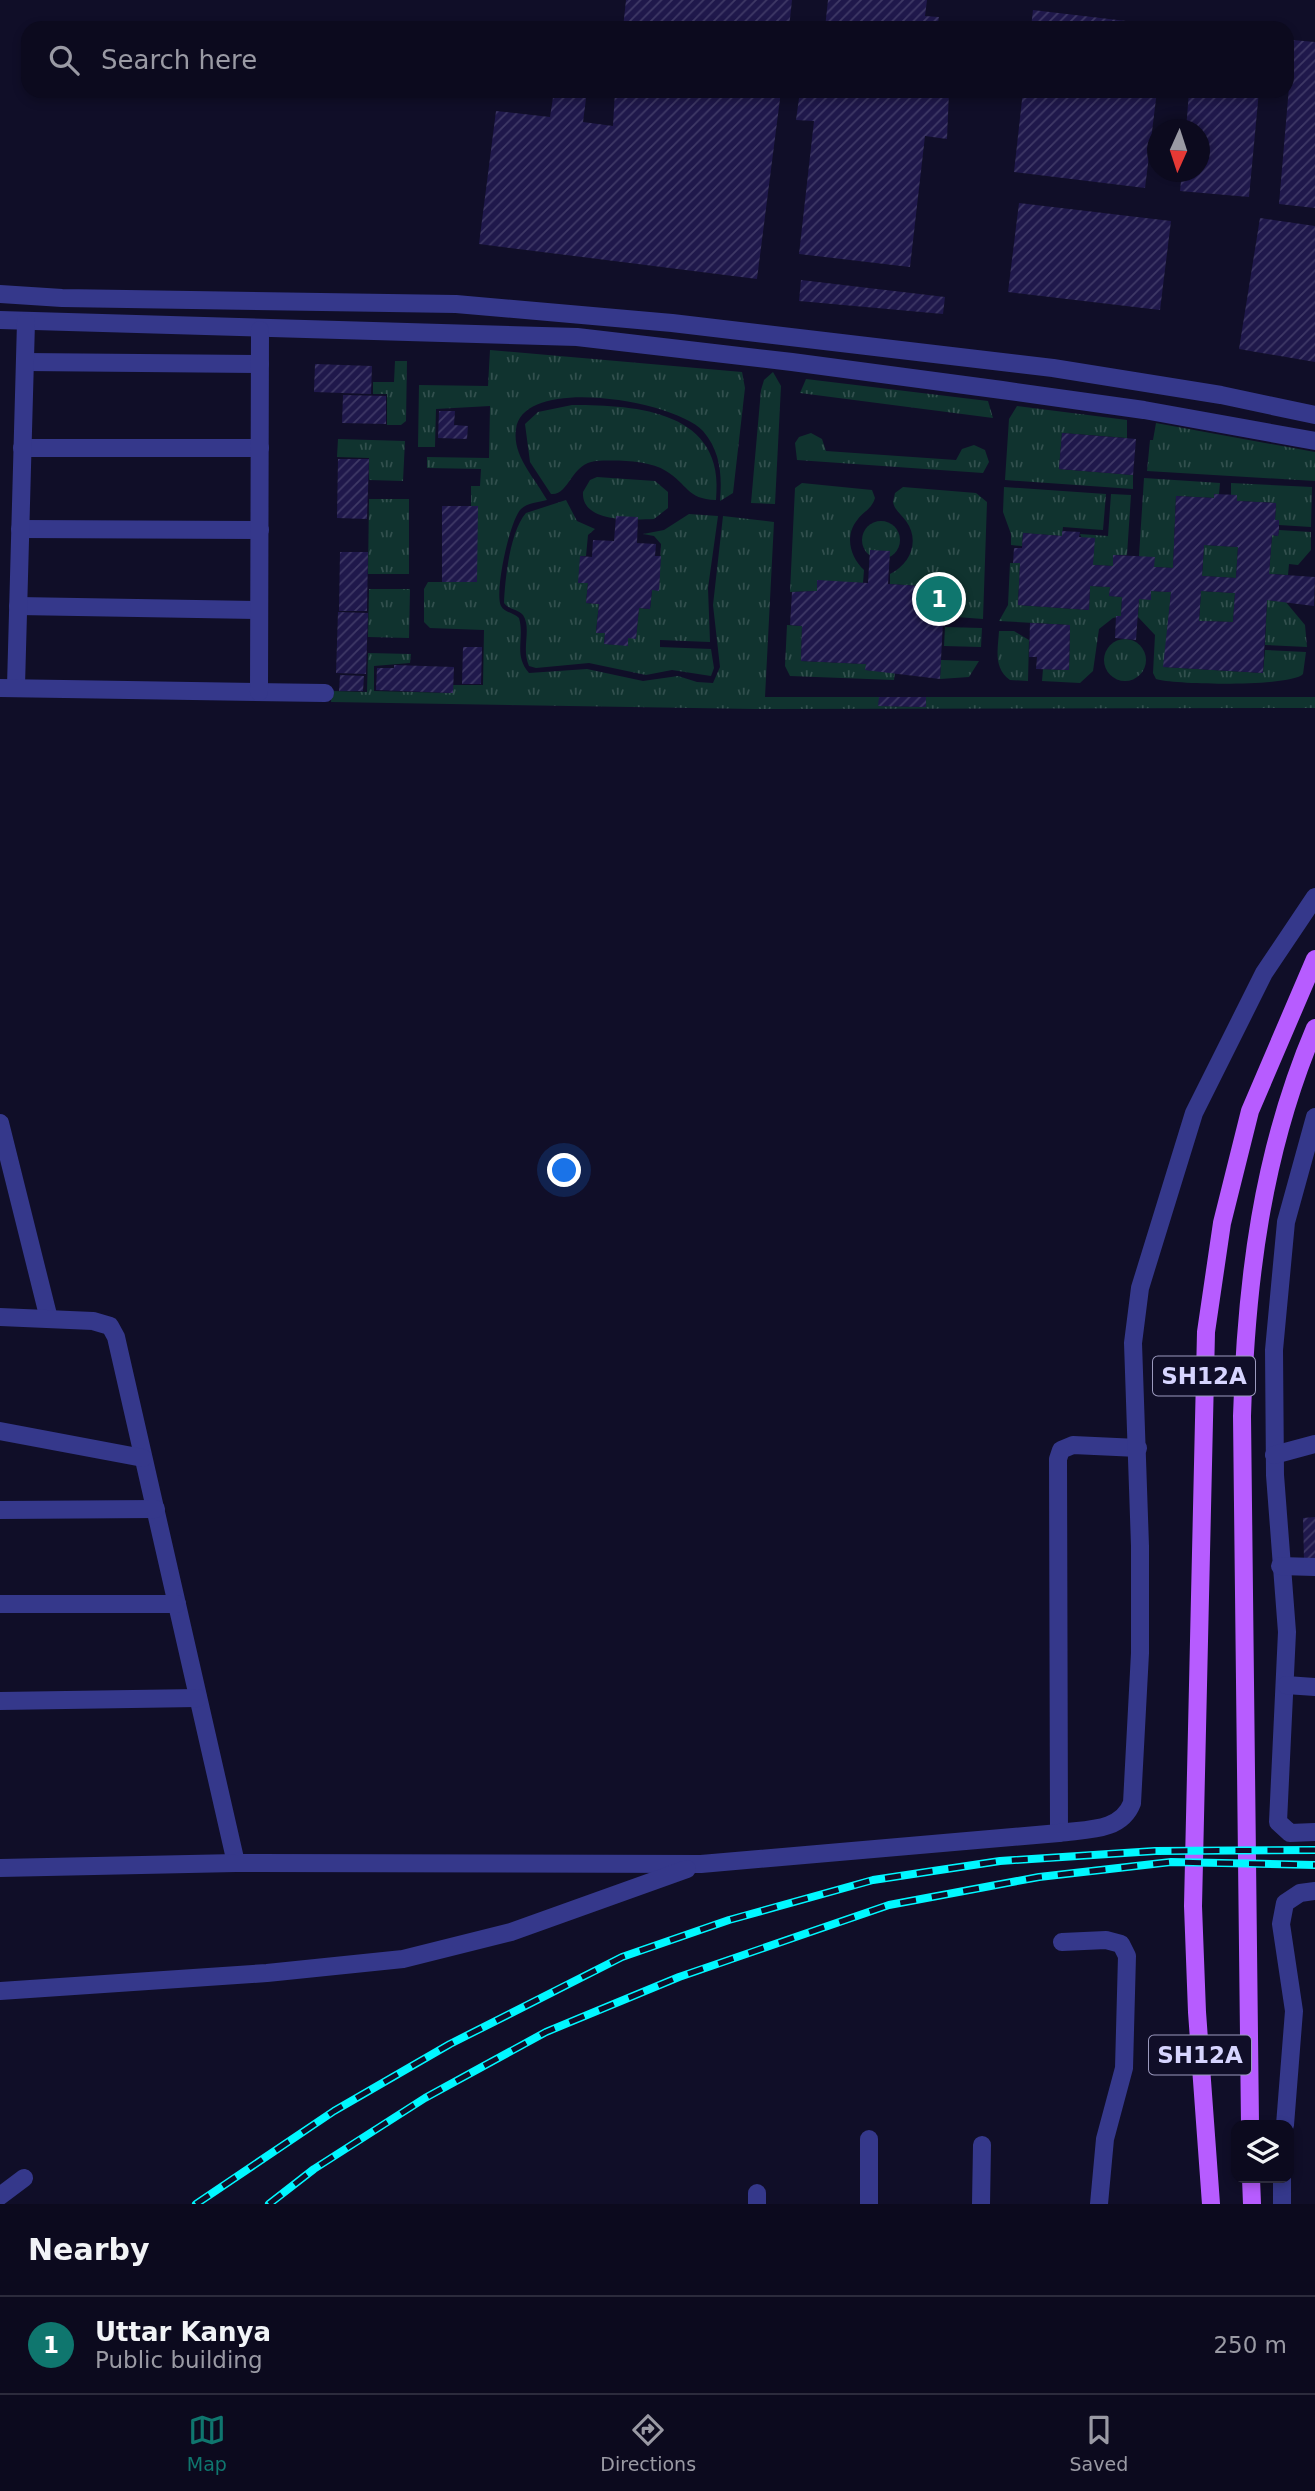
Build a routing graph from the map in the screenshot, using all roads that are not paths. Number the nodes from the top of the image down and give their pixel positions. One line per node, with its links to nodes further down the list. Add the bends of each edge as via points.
1 (0, 294): 5 (street, via 456,304)
2 (0, 320): 3 (street)
3 (26, 322): 4 (street); 6 (street)
4 (260, 330): 7 (street); 8 (street, via 577,337)
5 (899, 348): 8 (street); 9 (street, via 1195,390)
6 (25, 362): 7 (street); 11 (street)
7 (260, 363): 12 (street)
8 (896, 376): 10 (street)
9 (1315, 415)
10 (1315, 441)
11 (22, 448): 12 (street); 13 (street)
12 (260, 448): 14 (street)
13 (20, 529): 14 (street); 15 (street)
14 (260, 530): 16 (street)
15 (18, 606): 16 (street); 17 (street)
16 (259, 610): 18 (street)
17 (8, 687): 18 (street)
18 (259, 692): 19 (street)
19 (325, 694)
20 (1315, 897): 29 (street, via 1264,973 1185,1136 1135,1316 1133,1403)
21 (1315, 959): 61 (main road, SH12A, via 1250,1111 1215,1262 1204,1374 1193,1906)
22 (1315, 1028): 50 (main road, SH12A, via 1272,1154 1245,1318 1242,1416)
23 (1314, 1122): 30 (street, via 1291,1199 1281,1264 1273,1370)
24 (0, 1123): 26 (street)
25 (0, 1317): 26 (street)
26 (49, 1319): 31 (street, via 110,1326)
27 (0, 1431): 31 (street)
28 (1315, 1444): 30 (street)
29 (1138, 1448): 43 (street, via 1140,1653 1132,1803 1127,1817 1113,1825); 43 (street, via 1073,1445 1061,1450 1058,1459)
30 (1274, 1455): 34 (street)
31 (143, 1458): 32 (street)
32 (156, 1509): 33 (street); 37 (street)
33 (0, 1510)
34 (1280, 1566): 35 (street); 38 (street, via 1287,1632)
35 (1315, 1567)
36 (0, 1604): 37 (street)
37 (177, 1604): 40 (street)
38 (1286, 1685): 39 (street); 42 (street, via 1278,1822 1290,1833)
39 (1315, 1687)
40 (198, 1698): 41 (street); 44 (street)
41 (0, 1701)
42 (1315, 1832)
43 (1059, 1833): 45 (street)
44 (236, 1863): 45 (street); 46 (street)
45 (701, 1864): 49 (street, via 511,1932 403,1959)
46 (0, 1868)
47 (1315, 1891): 51 (street, via 1300,1893 1285,1903 1281,1924 1294,2011)
48 (1062, 1942): 60 (street, via 1106,1940 1121,1944 1127,1956 1124,2068 1105,2139)
49 (0, 1991)
50 (1250, 2120)
51 (1285, 2120)
52 (869, 2139): 58 (street)
53 (982, 2145): 59 (street)
54 (24, 2178): 57 (street)
55 (1251, 2183): 62 (main road)
56 (1282, 2183): 63 (street)
57 (0, 2196)
58 (869, 2204)
59 (981, 2204)
60 (1099, 2204)
61 (1211, 2204)
62 (1252, 2204)
63 (1282, 2204)

